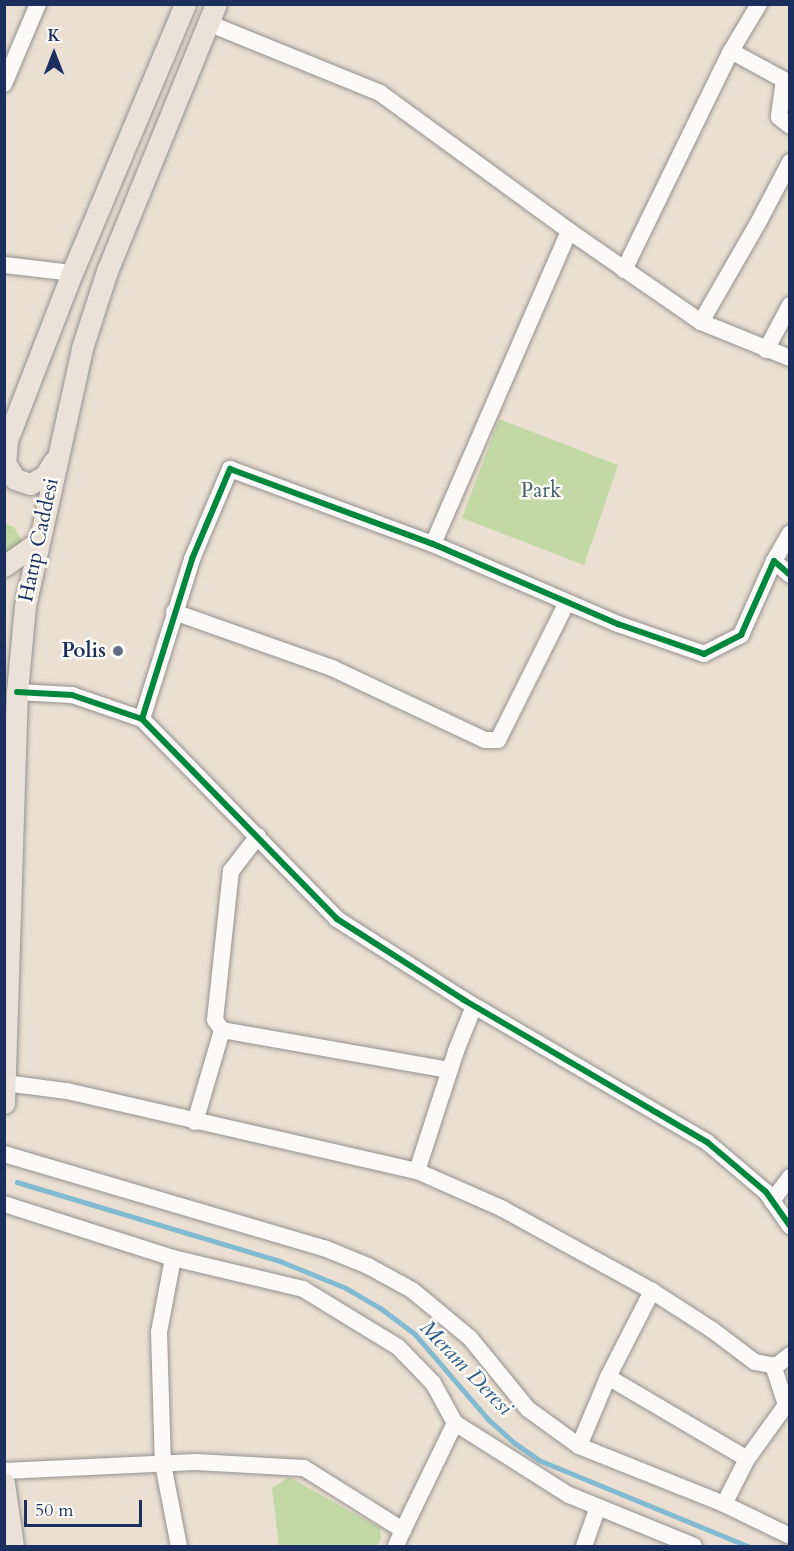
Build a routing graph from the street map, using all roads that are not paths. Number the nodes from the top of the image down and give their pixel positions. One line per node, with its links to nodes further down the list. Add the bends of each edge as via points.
1 (38, 4): 6 (street)
2 (184, 4): 12 (main road)
3 (759, 4): 5 (street)
4 (212, 14): 9 (street, via 380,93); 18 (main road, Hatıp Caddesi, via 107,271 82,348)
5 (731, 51): 7 (street, via 784,80 779,117); 11 (street)
6 (4, 84)
7 (789, 126)
8 (789, 162): 14 (street)
9 (569, 231): 11 (street); 21 (street)
10 (4, 265): 12 (street)
11 (624, 270): 14 (street)
12 (72, 273): 17 (main road)
13 (789, 305): 15 (street)
14 (700, 322): 15 (street)
15 (766, 350): 16 (street)
16 (789, 358)
17 (6, 444): 18 (main road, via 5,463 15,479 30,484 45,476)
18 (56, 458): 20 (main road, Hatıp Caddesi)
19 (789, 532): 22 (street)
20 (38, 542): 23 (main road); 27 (main road, Hatıp Caddesi, via 20,640)
21 (433, 544): 25 (street); 26 (street, via 230,469)
22 (774, 561): 24 (street); 25 (street, via 741,635 704,654)
23 (4, 566)
24 (789, 575)
25 (567, 602): 26 (street, via 498,740 485,740 332,668)
26 (174, 612): 28 (street)
27 (17, 692): 28 (street, via 72,695); 33 (main road, Hatıp Caddesi)
28 (142, 719): 29 (street)
29 (258, 836): 30 (street, via 337,919); 31 (street, via 231,871 215,1020)
30 (474, 1006): 32 (street); 38 (street, via 707,1142)
31 (222, 1030): 32 (street); 34 (street)
32 (450, 1070): 36 (street)
33 (5, 1093): 34 (street, via 67,1091)
34 (195, 1122): 36 (street)
35 (4, 1154): 48 (street, via 324,1248 368,1266 412,1290 470,1338 528,1409)
36 (417, 1171): 42 (street, via 503,1209)
37 (789, 1177): 38 (street)
38 (772, 1201): 40 (street)
39 (4, 1203): 41 (street)
40 (789, 1226)
41 (173, 1258): 47 (street, via 303,1289 398,1347 433,1383); 50 (street, via 159,1332)
42 (652, 1291): 44 (street, via 755,1362); 45 (street)
43 (789, 1355): 44 (street)
44 (773, 1365): 46 (street)
45 (608, 1377): 48 (street); 49 (street)
46 (788, 1406): 49 (street)
47 (455, 1423): 54 (street, via 569,1495); 55 (street)
48 (579, 1446): 53 (street)
49 (747, 1459): 53 (street)
50 (163, 1464): 51 (street); 55 (street, via 304,1468); 58 (street)
51 (4, 1471)
52 (4, 1483): 57 (main road)
53 (724, 1504): 56 (street)
54 (598, 1507): 60 (street); 61 (street)
55 (404, 1530): 59 (street)
56 (789, 1536)
57 (13, 1546)
58 (179, 1546)
59 (396, 1546)
60 (584, 1546)
61 (694, 1546)

